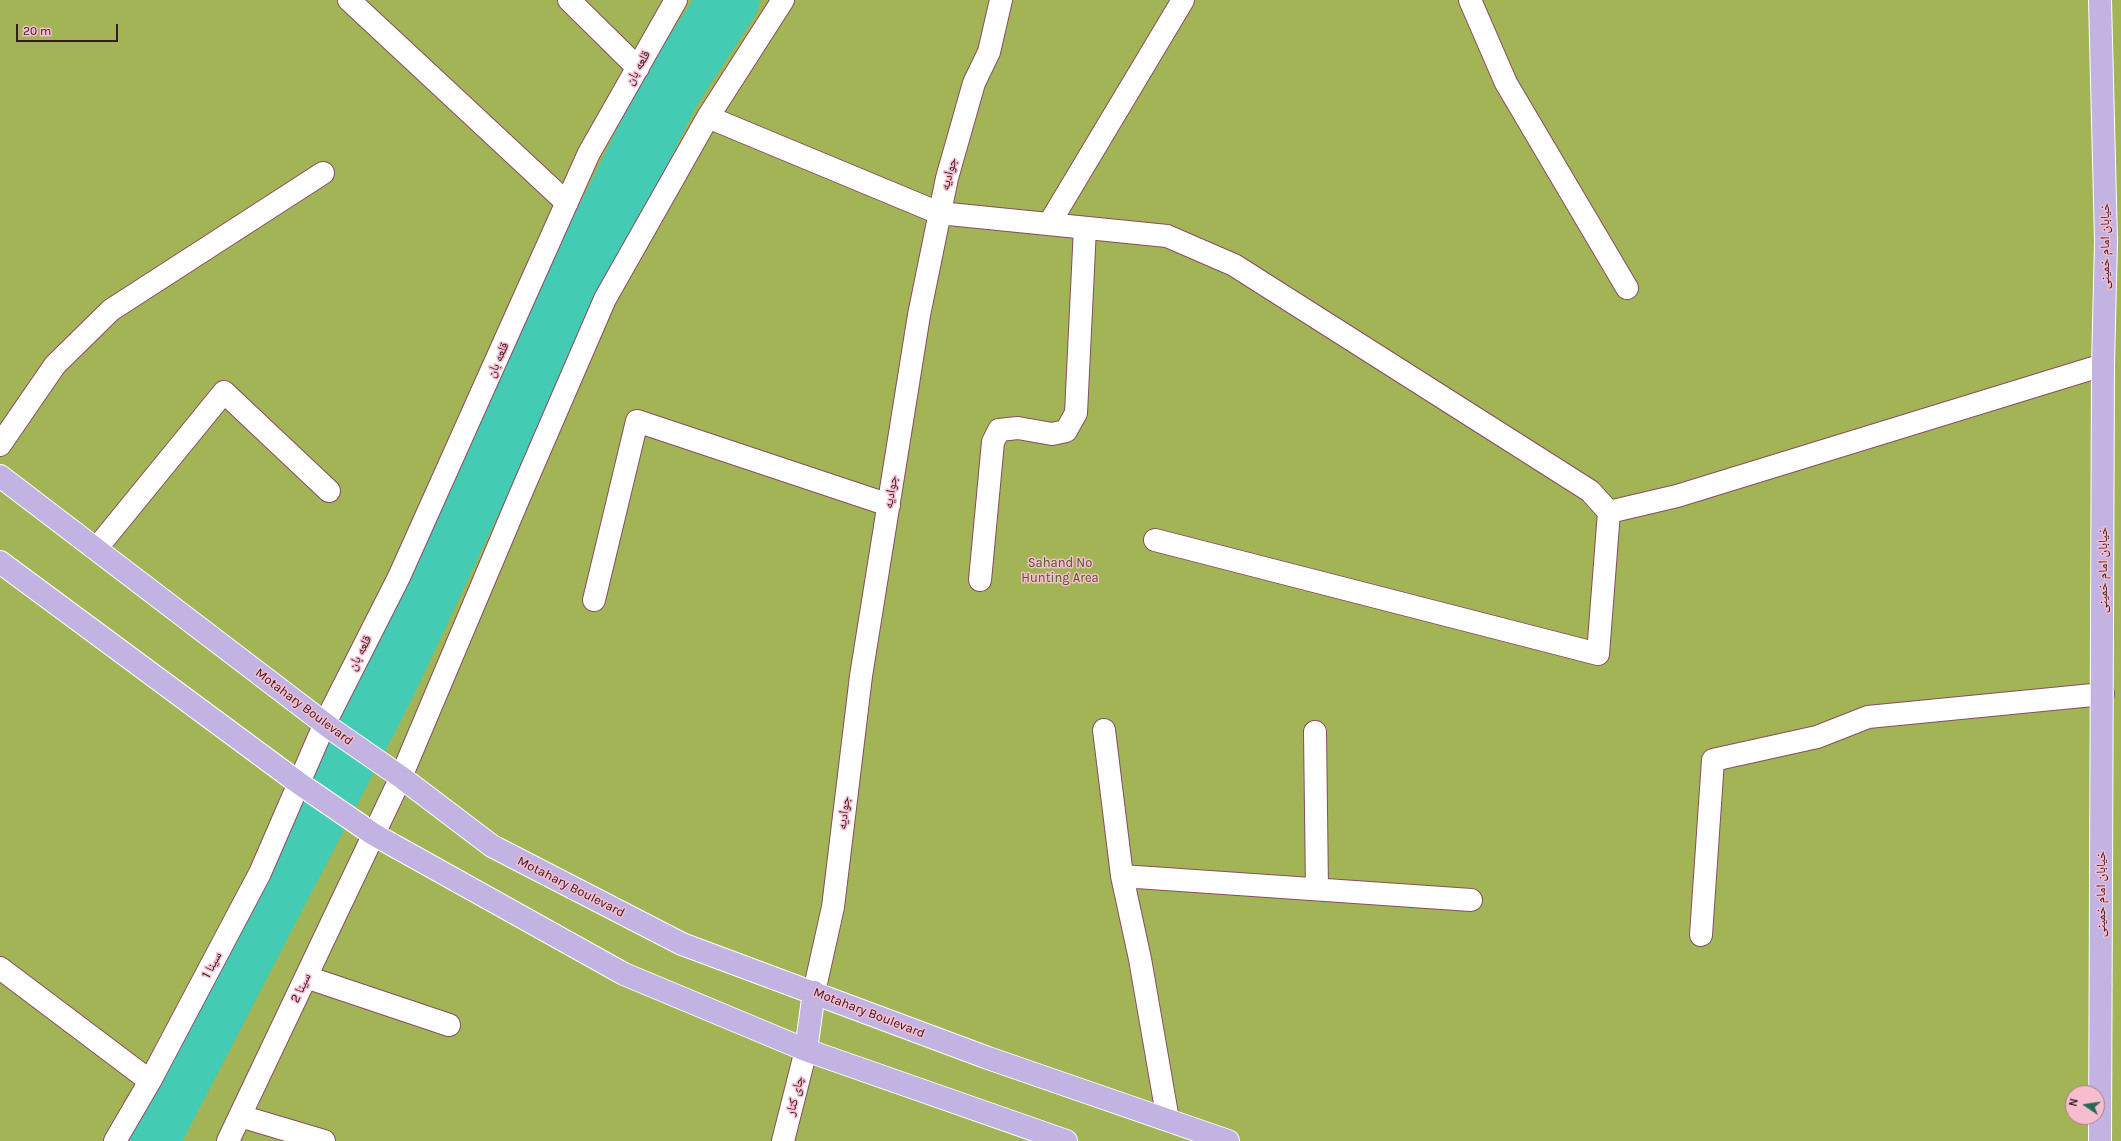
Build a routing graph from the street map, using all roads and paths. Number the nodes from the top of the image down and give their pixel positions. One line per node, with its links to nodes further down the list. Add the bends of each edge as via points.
1 (349, 0): 12 (street)
2 (569, 0): 9 (street)
3 (676, 0): 9 (street, قلعه بان)
4 (783, 0): 10 (street, سینا 2)
5 (1001, 0): 13 (street, جوادیه, via 989,52 974,84)
6 (1183, 0): 14 (street)
7 (1470, 0): 16 (street, via 1506,83)
8 (2100, 0): 17 (main road, خیابان امام خمینی, via 2106,241)
9 (638, 68): 12 (street, قلعه بان, via 589,153)
10 (708, 117): 13 (street); 32 (street, سینا 2, via 605,299)
11 (323, 172): 18 (street, via 111,310 55,365)
12 (567, 203): 29 (street, قلعه بان)
13 (939, 213): 14 (street); 21 (street, جوادیه, via 919,315)
14 (1050, 224): 15 (street)
15 (1085, 228): 22 (street, via 1167,236 1234,265 1590,491); 26 (street, via 1076,413 1066,431 1052,434 1018,428 999,430 993,442)
16 (1627, 288)
17 (2103, 365): 22 (street, via 1677,496); 28 (main road, خیابان امام خمینی)
18 (0, 445)
19 (0, 476): 24 (main road, Motahary Boulevard)
20 (330, 491): 24 (street, via 224,392)
21 (889, 505): 27 (street, via 637,421); 41 (street, جوادیه, via 861,676 833,907)
22 (1609, 512): 23 (street, via 1598,654)
23 (1155, 540)
24 (96, 550): 29 (main road, Motahary Boulevard)
25 (0, 562): 33 (main road)
26 (980, 580)
27 (594, 600)
28 (2103, 694): 38 (street, via 1868,717 1817,737 1713,760); 53 (main road, خیابان امام خمینی)
29 (329, 726): 32 (main road, Motahary Boulevard); 33 (street, قلعه بان)
30 (1104, 730): 35 (street)
31 (1316, 732): 36 (street)
32 (401, 777): 34 (street, سینا 2); 41 (main road, Motahary Boulevard, via 492,846 682,944)
33 (303, 786): 34 (main road); 44 (street, سینا 1)
34 (368, 830): 40 (street, سینا 2); 43 (main road, via 624,974)
35 (1122, 876): 36 (street); 46 (street, via 1140,959)
36 (1317, 889): 37 (street)
37 (1470, 900)
38 (1701, 935)
39 (0, 968): 44 (street)
40 (306, 977): 42 (street); 45 (street, سینا 2)
41 (814, 992): 43 (main road); 46 (main road, Motahary Boulevard, via 988,1058)
42 (449, 1025)
43 (806, 1050): 50 (street, چای کنار); 51 (main road)
44 (150, 1081): 47 (street, سینا 1)
45 (240, 1116): 48 (street, سینا 2); 49 (street)
46 (1168, 1120): 52 (main road, Motahary Boulevard)
47 (115, 1141)
48 (228, 1141)
49 (324, 1141)
50 (783, 1141)
51 (1066, 1141)
52 (1228, 1141)
53 (2100, 1141)

